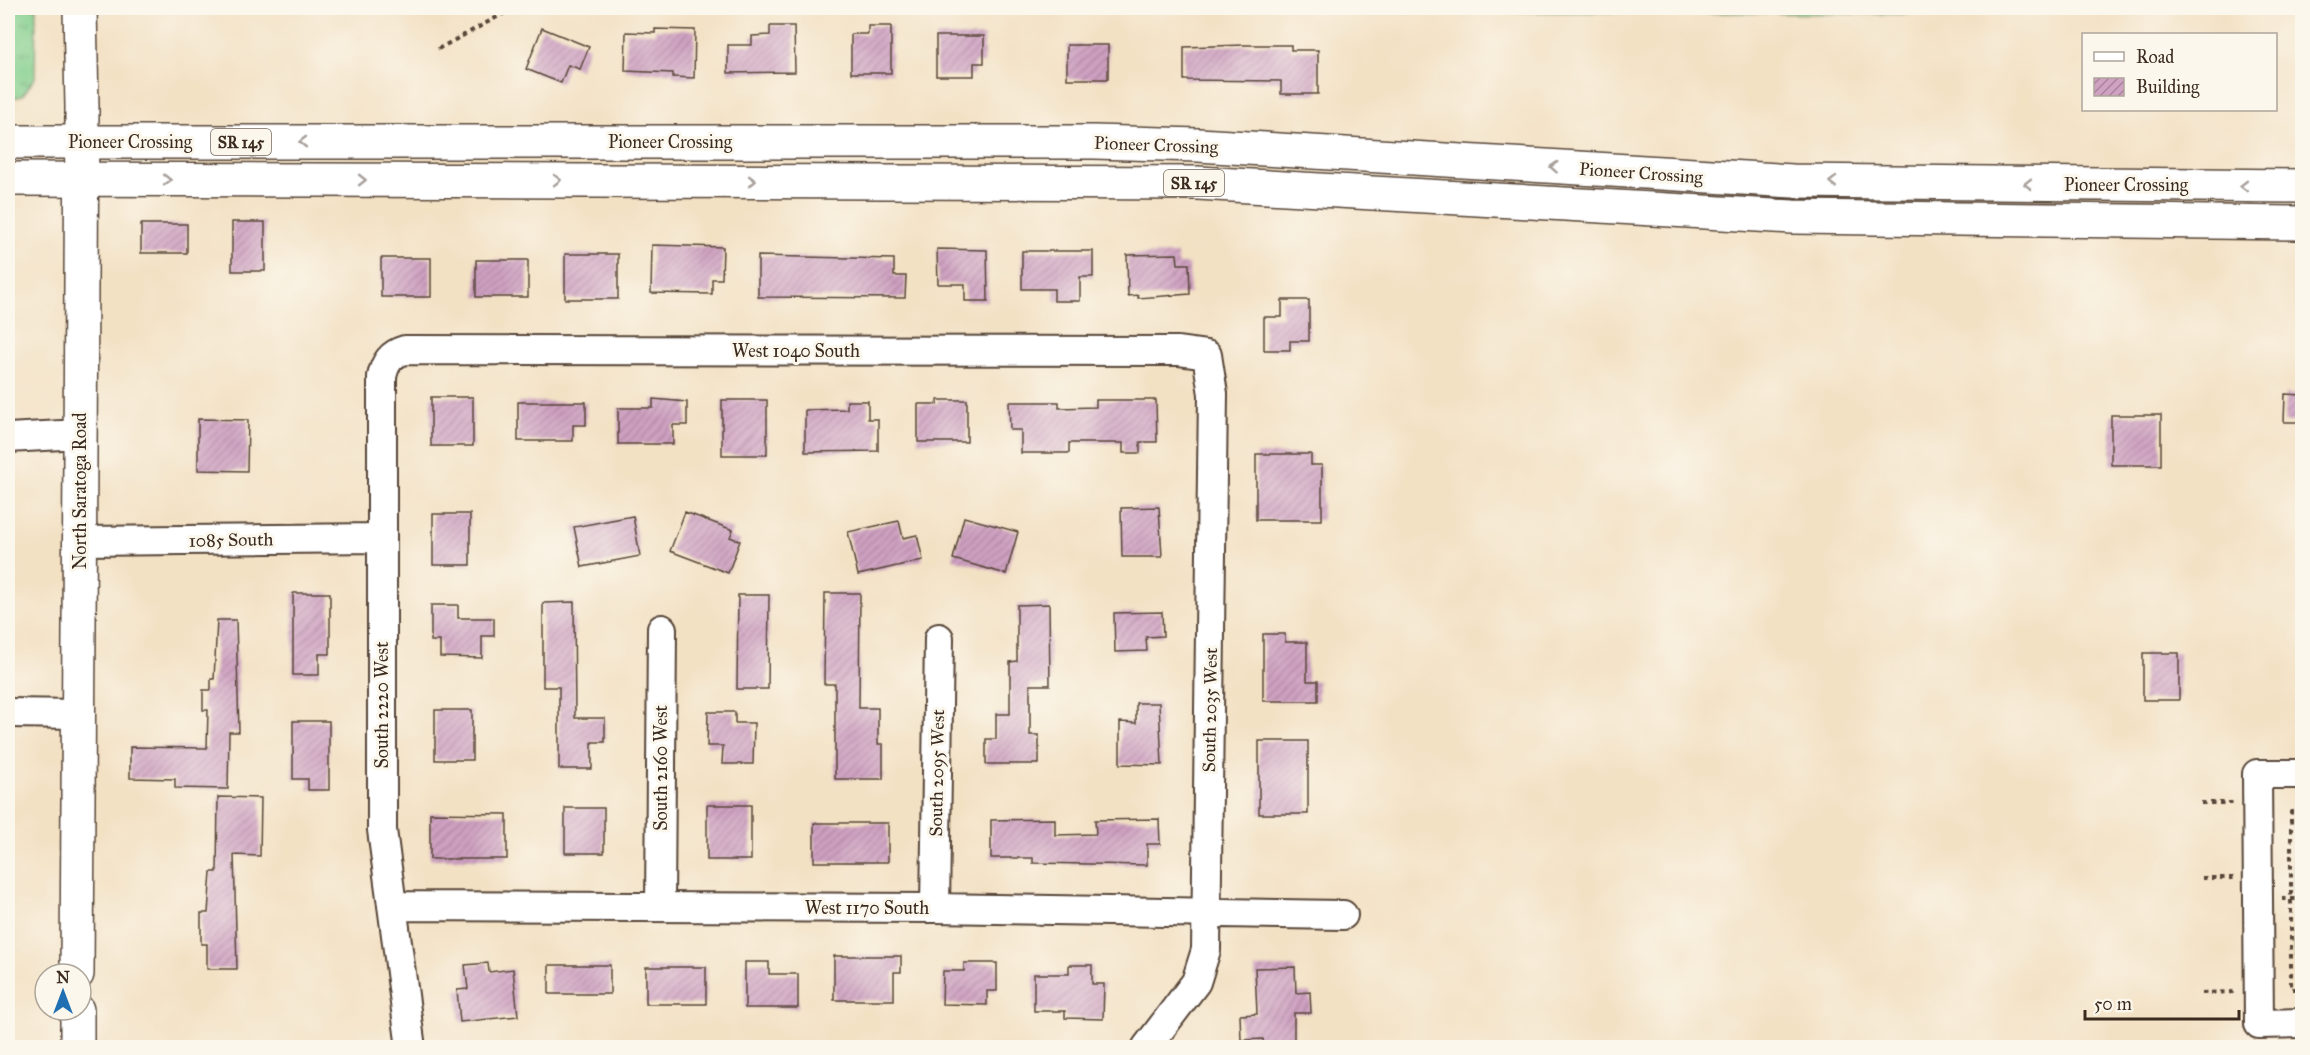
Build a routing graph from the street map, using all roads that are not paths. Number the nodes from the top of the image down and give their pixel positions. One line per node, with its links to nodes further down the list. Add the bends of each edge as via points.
1 (80, 8): 3 (main road, North Saratoga Road)
2 (8, 142): 3 (main road, Pioneer Crossing / SR 145)
3 (82, 142): 5 (main road, North Saratoga Road); 6 (main road, Pioneer Crossing / SR 145, one-way to 3, via 1794,181 1094,142)
4 (8, 179): 5 (main road, Pioneer Crossing / SR 145)
5 (82, 179): 7 (main road, Pioneer Crossing / SR 145, one-way to 7, via 1187,183 1783,217); 10 (main road, North Saratoga Road)
6 (2302, 186)
7 (2302, 223)
8 (1207, 354): 9 (street, West 1040 South, via 405,350); 22 (street, South 2035 West, via 1213,394)
9 (387, 361): 12 (street, South 2220 West, via 382,377)
10 (80, 434): 11 (street); 13 (main road, North Saratoga Road)
11 (8, 438)
12 (382, 538): 13 (street, 1085 South); 19 (street, South 2220 West, via 382,830)
13 (80, 541): 17 (main road, North Saratoga Road)
14 (662, 629): 20 (street, South 2160 West)
15 (939, 638): 21 (street, South 2095 West)
16 (8, 712): 17 (street)
17 (79, 714): 24 (main road, North Saratoga Road)
18 (2302, 774): 26 (street, via 2257,774 2259,1024)
19 (392, 906): 20 (street, West 1170 South); 28 (street, South 2220 West)
20 (660, 907): 21 (street, West 1170 South)
21 (935, 908): 22 (street, West 1170 South)
22 (1208, 912): 23 (street, West 1170 South); 29 (street, South 2035 West, via 1206,950 1196,982)
23 (1343, 915)
24 (77, 962)
25 (77, 1022): 27 (main road)
26 (2302, 1023)
27 (77, 1047)
28 (411, 1047)
29 (1146, 1047)

